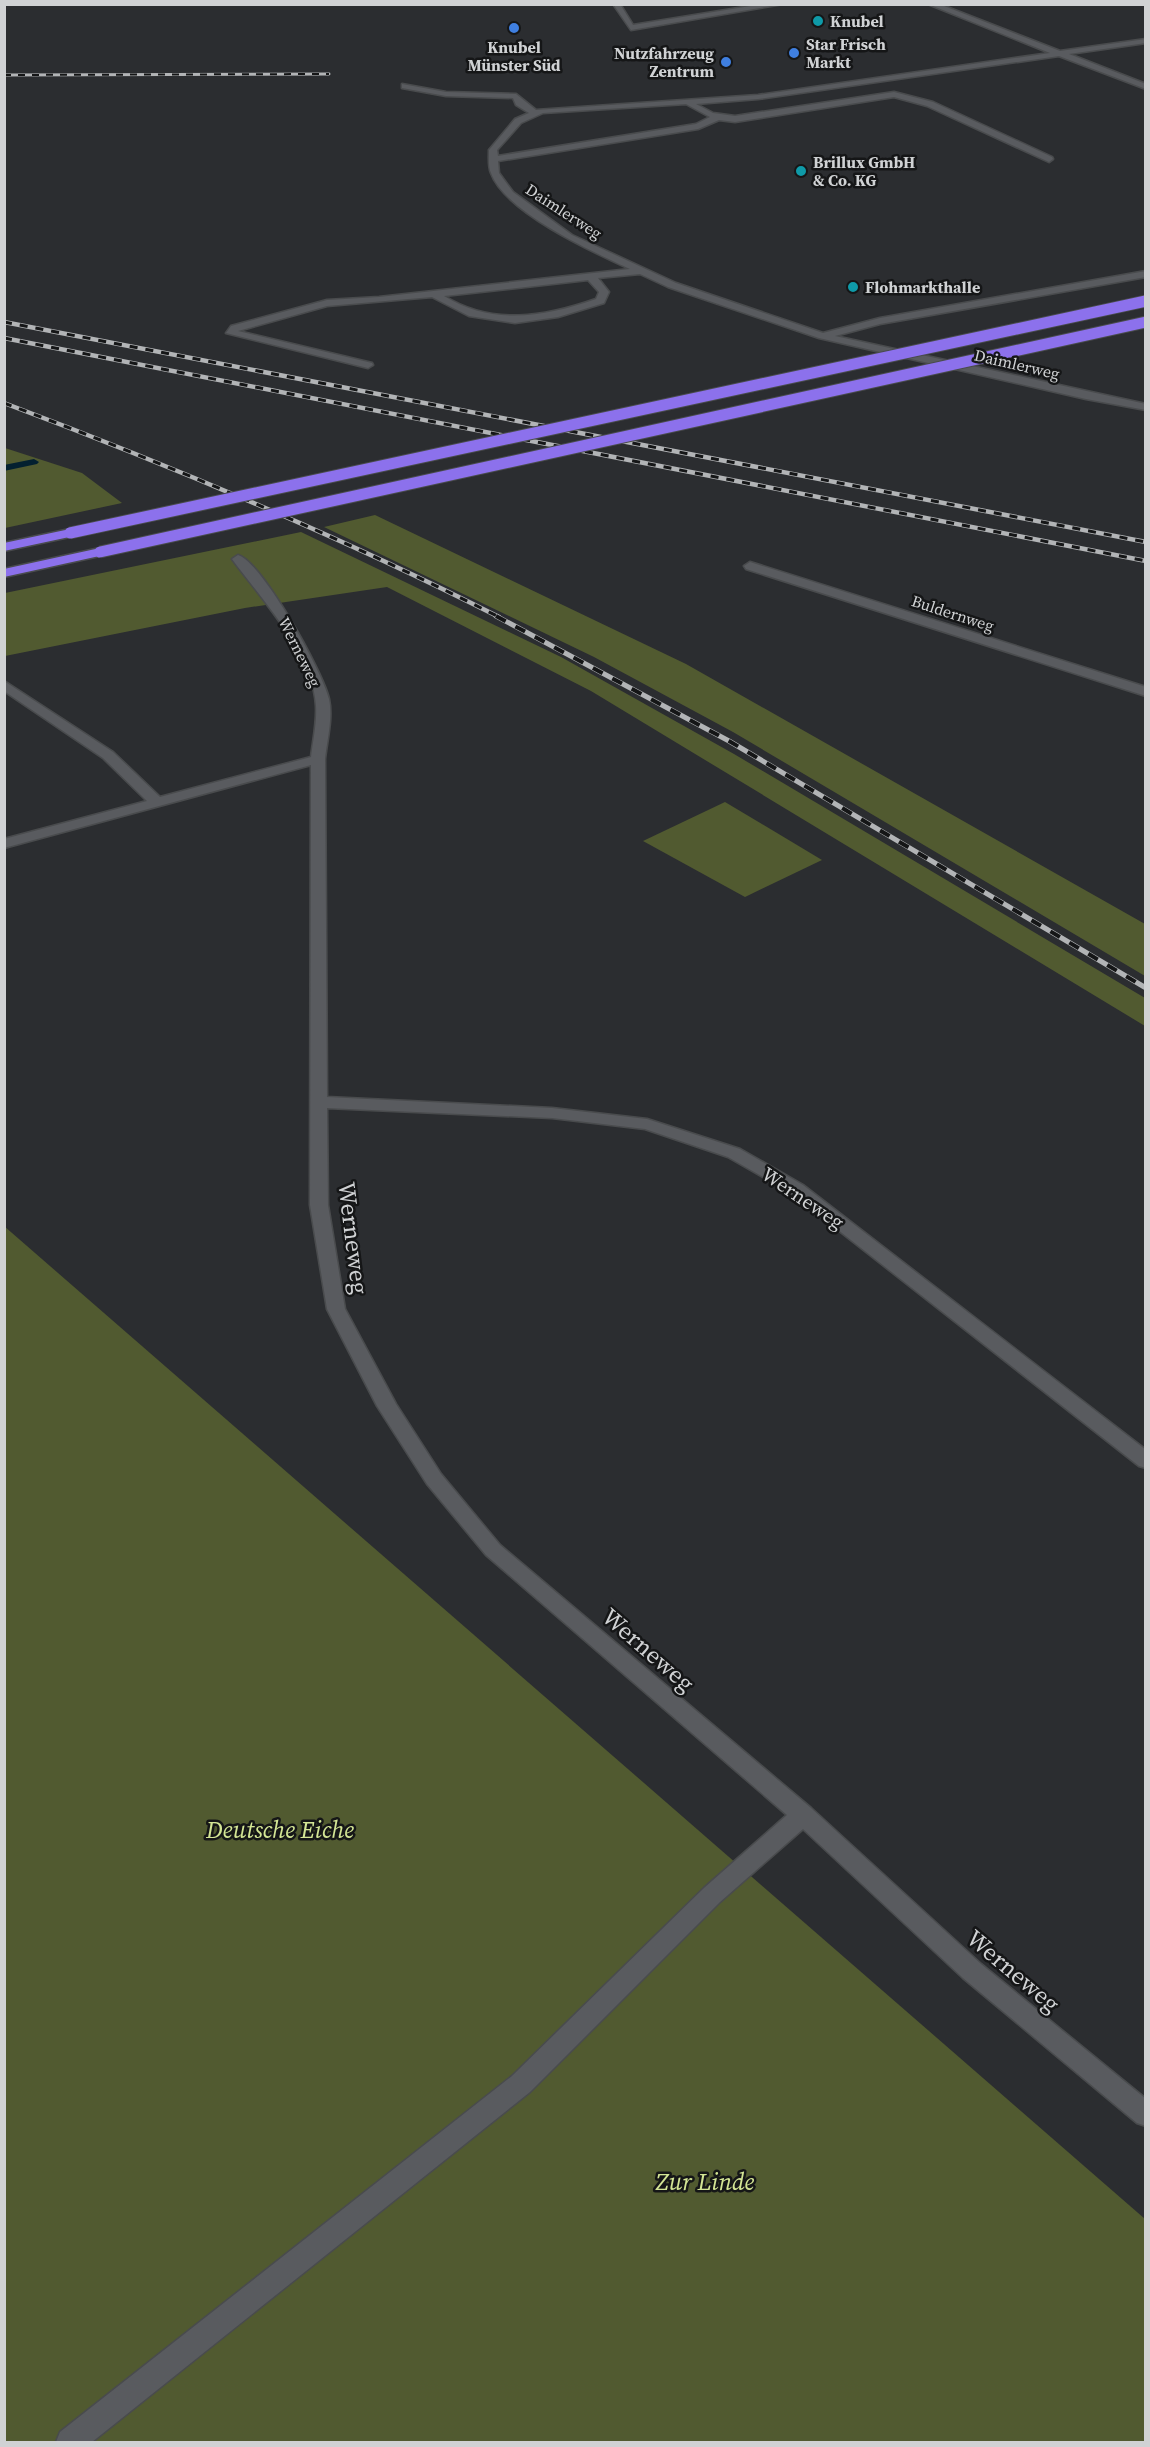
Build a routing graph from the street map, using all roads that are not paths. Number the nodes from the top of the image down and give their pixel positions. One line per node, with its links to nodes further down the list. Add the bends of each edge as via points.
1 (616, 4): 2 (street, via 631,28)
2 (780, 4)
3 (932, 4): 5 (street)
4 (1146, 41): 5 (street)
5 (1063, 54): 6 (street); 8 (street)
6 (870, 81): 9 (street); 10 (street, via 758,97)
7 (405, 86): 11 (street, via 446,94 516,96 519,103)
8 (1146, 87)
9 (894, 94): 12 (street, via 735,119); 14 (street, via 930,104)
10 (688, 102): 11 (street); 12 (street)
11 (534, 113): 13 (street, via 506,133 494,150)
12 (716, 118): 13 (street, via 698,126)
13 (494, 159): 15 (street, Daimlerweg, via 495,173 510,194 570,237)
14 (1049, 159)
15 (640, 271): 17 (street); 21 (street, Daimlerweg)
16 (1146, 274): 21 (street, via 880,321)
17 (591, 277): 18 (street); 18 (street, via 604,292 600,301 529,320 504,321 480,316 451,307)
18 (434, 294): 22 (street, via 327,303 235,328 231,333)
19 (1146, 301): 24 (highway, bridge)
20 (1146, 322): 27 (highway, bridge)
21 (823, 336): 23 (street, Daimlerweg)
22 (368, 365)
23 (1146, 407)
24 (4, 547)
25 (238, 559): 30 (street, Werneweg, via 277,605 323,700)
26 (750, 566): 29 (street, Buldernweg)
27 (4, 573)
28 (4, 685): 31 (street, via 108,755)
29 (1146, 692)
30 (318, 759): 31 (street); 33 (street, Werneweg)
31 (157, 803): 32 (street)
32 (4, 844)
33 (318, 1102): 34 (street, Werneweg, via 552,1113 647,1124 734,1153 797,1189); 35 (street, Werneweg, via 319,1205 336,1309 387,1406 434,1479 493,1551)
34 (1146, 1461)
35 (803, 1815): 36 (street, Werneweg, via 972,1971); 37 (street, via 712,1895 521,2084)
36 (1146, 2115)
37 (70, 2442)

